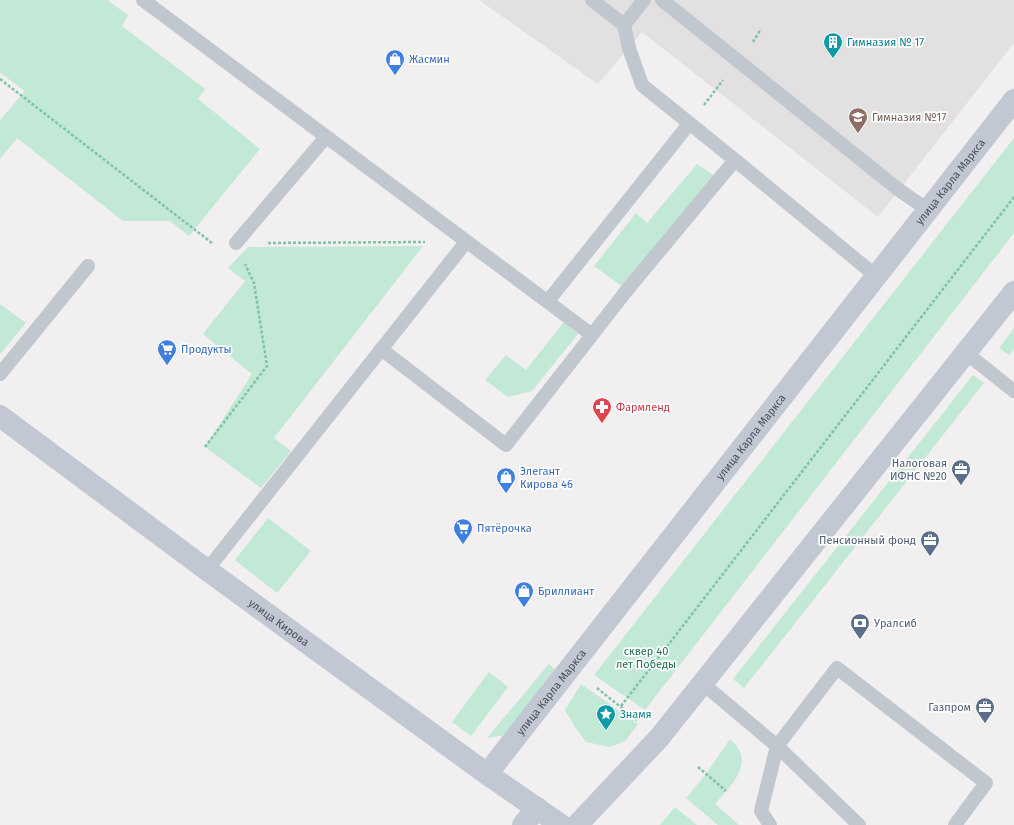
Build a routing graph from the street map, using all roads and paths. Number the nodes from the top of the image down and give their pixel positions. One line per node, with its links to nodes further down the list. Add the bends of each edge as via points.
1 (143, 0): 11 (lane)
2 (592, 0): 5 (lane)
3 (644, 0): 5 (lane)
4 (662, 0): 14 (lane, via 899,190)
5 (624, 25): 10 (lane, via 642,85)
6 (761, 29): 7 (path)
7 (749, 47)
8 (0, 79): 16 (path, via 215,246)
9 (1014, 100): 14 (street, улица Карла Маркса)
10 (689, 124): 12 (lane); 20 (lane)
11 (326, 137): 15 (lane); 16 (lane)
12 (735, 160): 18 (lane); 21 (lane)
13 (1014, 197): 31 (path)
14 (928, 210): 18 (street, улица Карла Маркса)
15 (466, 242): 16 (path); 20 (lane); 22 (lane)
16 (236, 243): 27 (path, via 254,284 267,366)
17 (88, 266): 24 (lane)
18 (876, 276): 35 (street, улица Карла Маркса)
19 (1014, 292): 23 (street)
20 (548, 302): 21 (lane)
21 (592, 335): 22 (lane, via 506,444)
22 (381, 349): 28 (lane)
23 (966, 353): 25 (lane); 29 (street)
24 (0, 374)
25 (1014, 391)
26 (0, 416): 28 (street, улица Кирова)
27 (205, 447)
28 (207, 570): 35 (street, улица Кирова)
29 (702, 683): 32 (street); 33 (lane)
30 (597, 688): 31 (path)
31 (621, 706): 32 (path)
32 (659, 738): 39 (street)
33 (777, 746): 40 (lane, via 761,811); 41 (lane); 42 (lane, via 837,668 986,783)
34 (698, 767): 36 (path)
35 (487, 774): 37 (street, улица Кирова)
36 (726, 791)
37 (530, 817): 38 (street, улица Кирова)
38 (561, 825)
39 (577, 825)
40 (770, 825)
41 (859, 825)
42 (955, 825)

